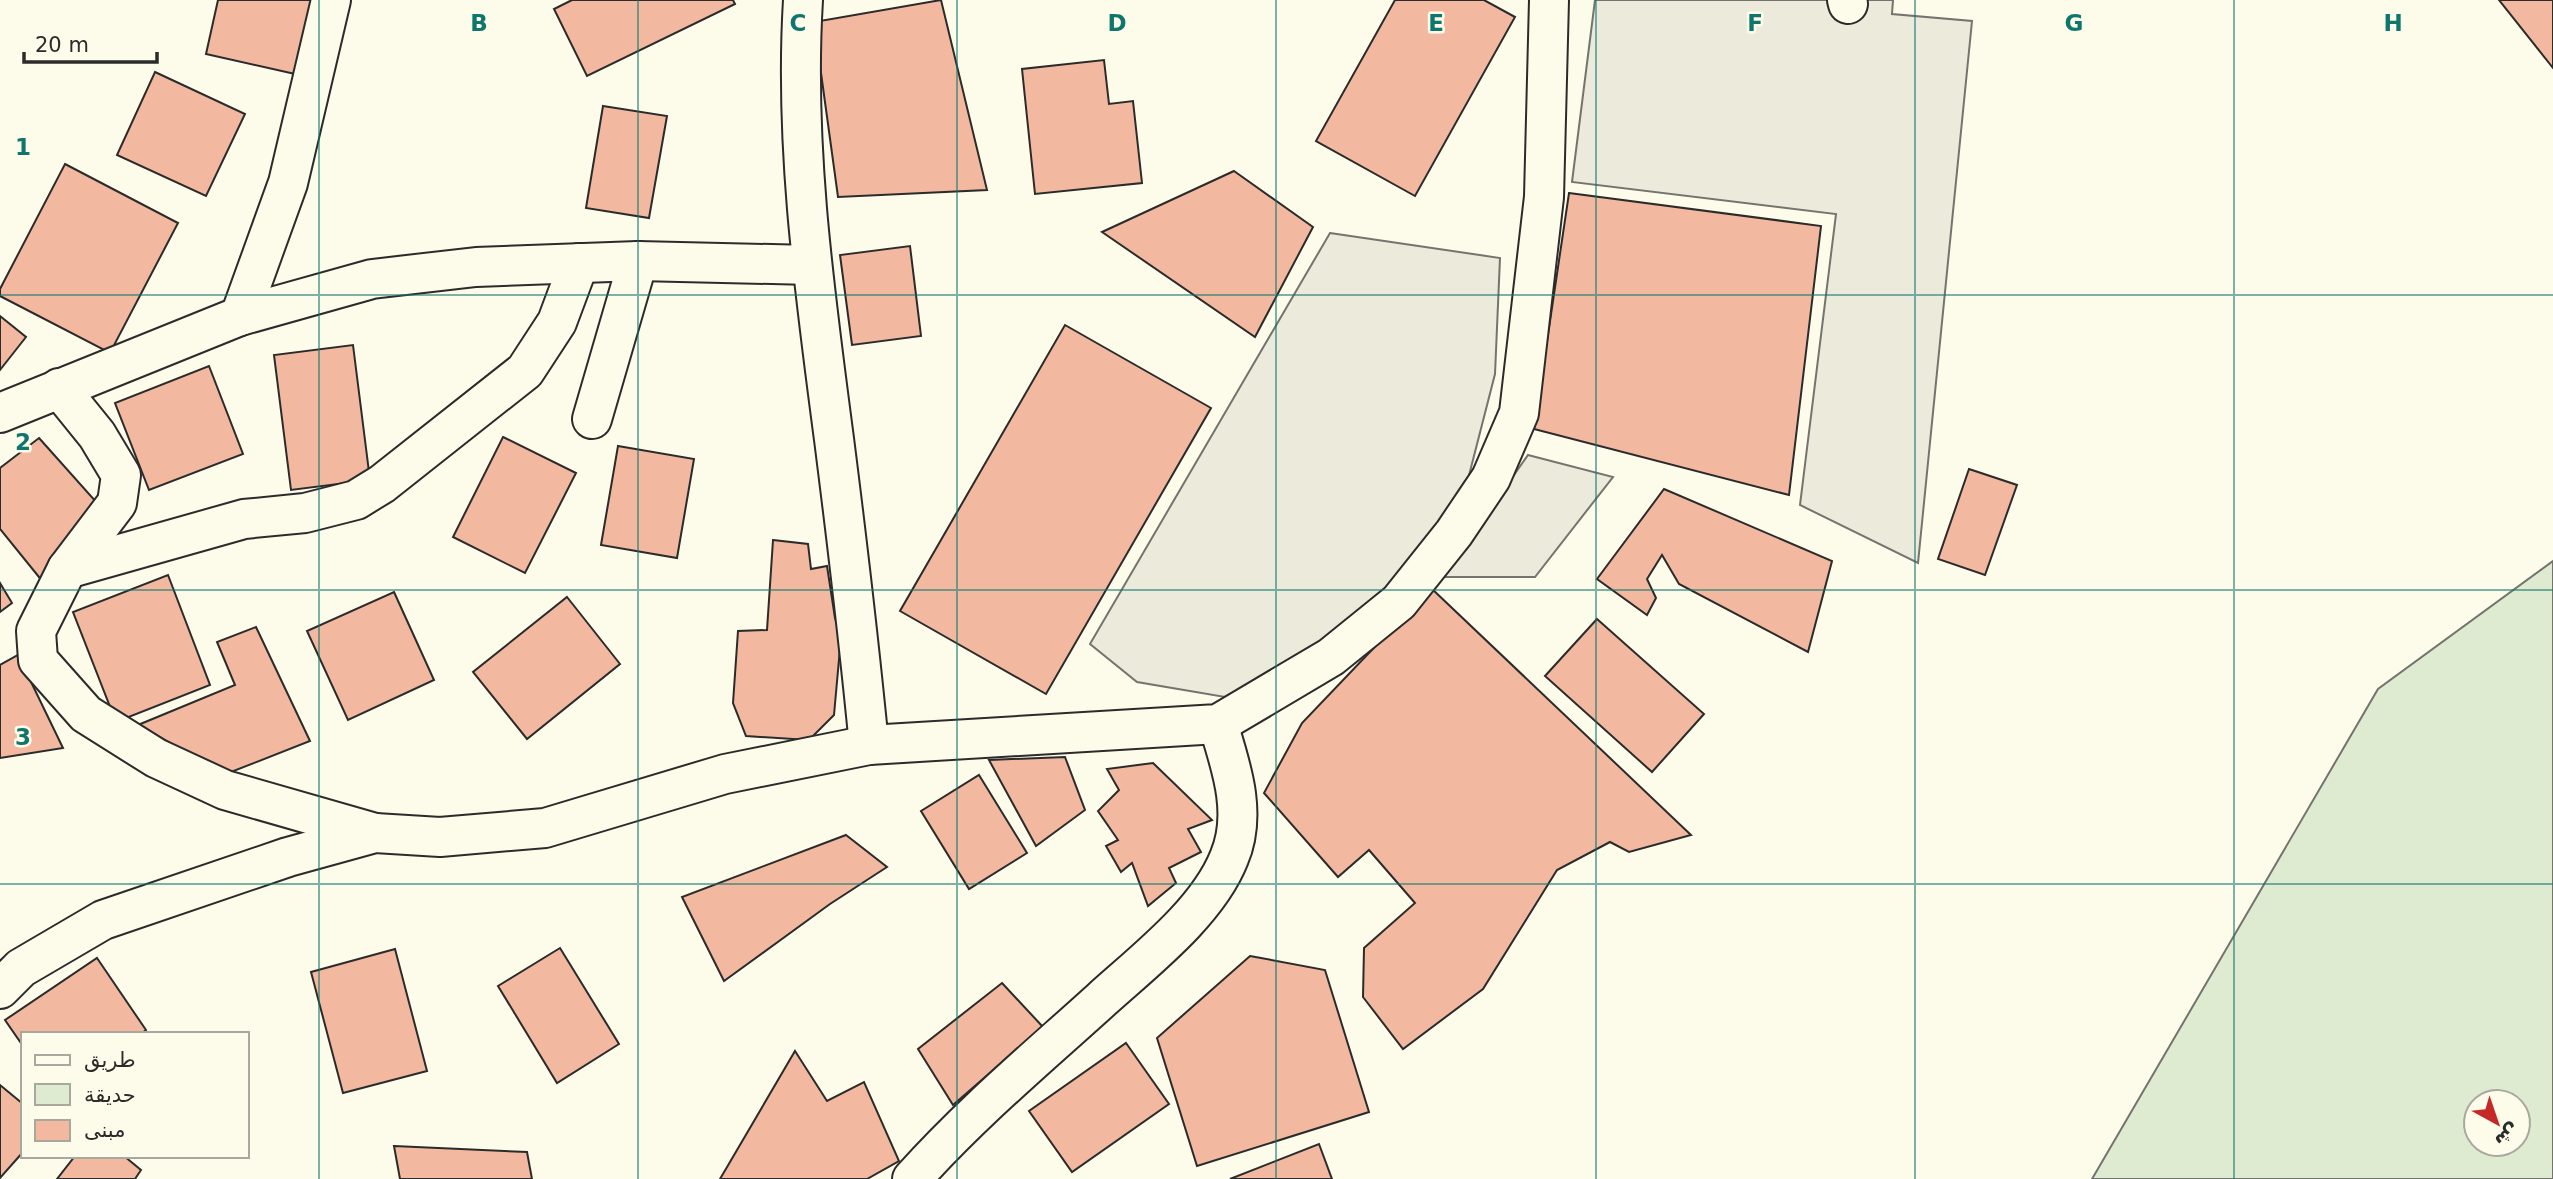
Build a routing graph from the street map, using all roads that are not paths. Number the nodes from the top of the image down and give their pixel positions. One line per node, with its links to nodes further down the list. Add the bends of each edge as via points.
1 (331, 0): 7 (street, via 288,183)
2 (1549, 0): 12 (street, via 1544,197 1519,413 1491,478 1454,534 1399,602 1331,657)
3 (813, 5): 6 (street, via 802,114)
4 (638, 261): 5 (street); 6 (street); 10 (street)
5 (579, 263): 7 (street, via 476,267 372,279); 11 (street, via 557,322 525,370 356,500 305,513 244,519)
6 (811, 265): 13 (street)
7 (240, 316): 8 (street)
8 (59, 388): 9 (street); 11 (street, via 97,435 121,475 117,503)
9 (0, 413)
10 (593, 419)
11 (67, 569): 14 (street, via 36,631 38,660 86,713 156,758 225,790)
12 (1217, 723): 13 (street); 16 (street, via 1235,781 1237,830 1230,858 1215,884 1178,930 974,1114)
13 (869, 746): 14 (street, via 725,774 545,828 440,838)
14 (375, 833): 15 (street, via 288,857 103,920 21,968)
15 (0, 989)
16 (912, 1179)

